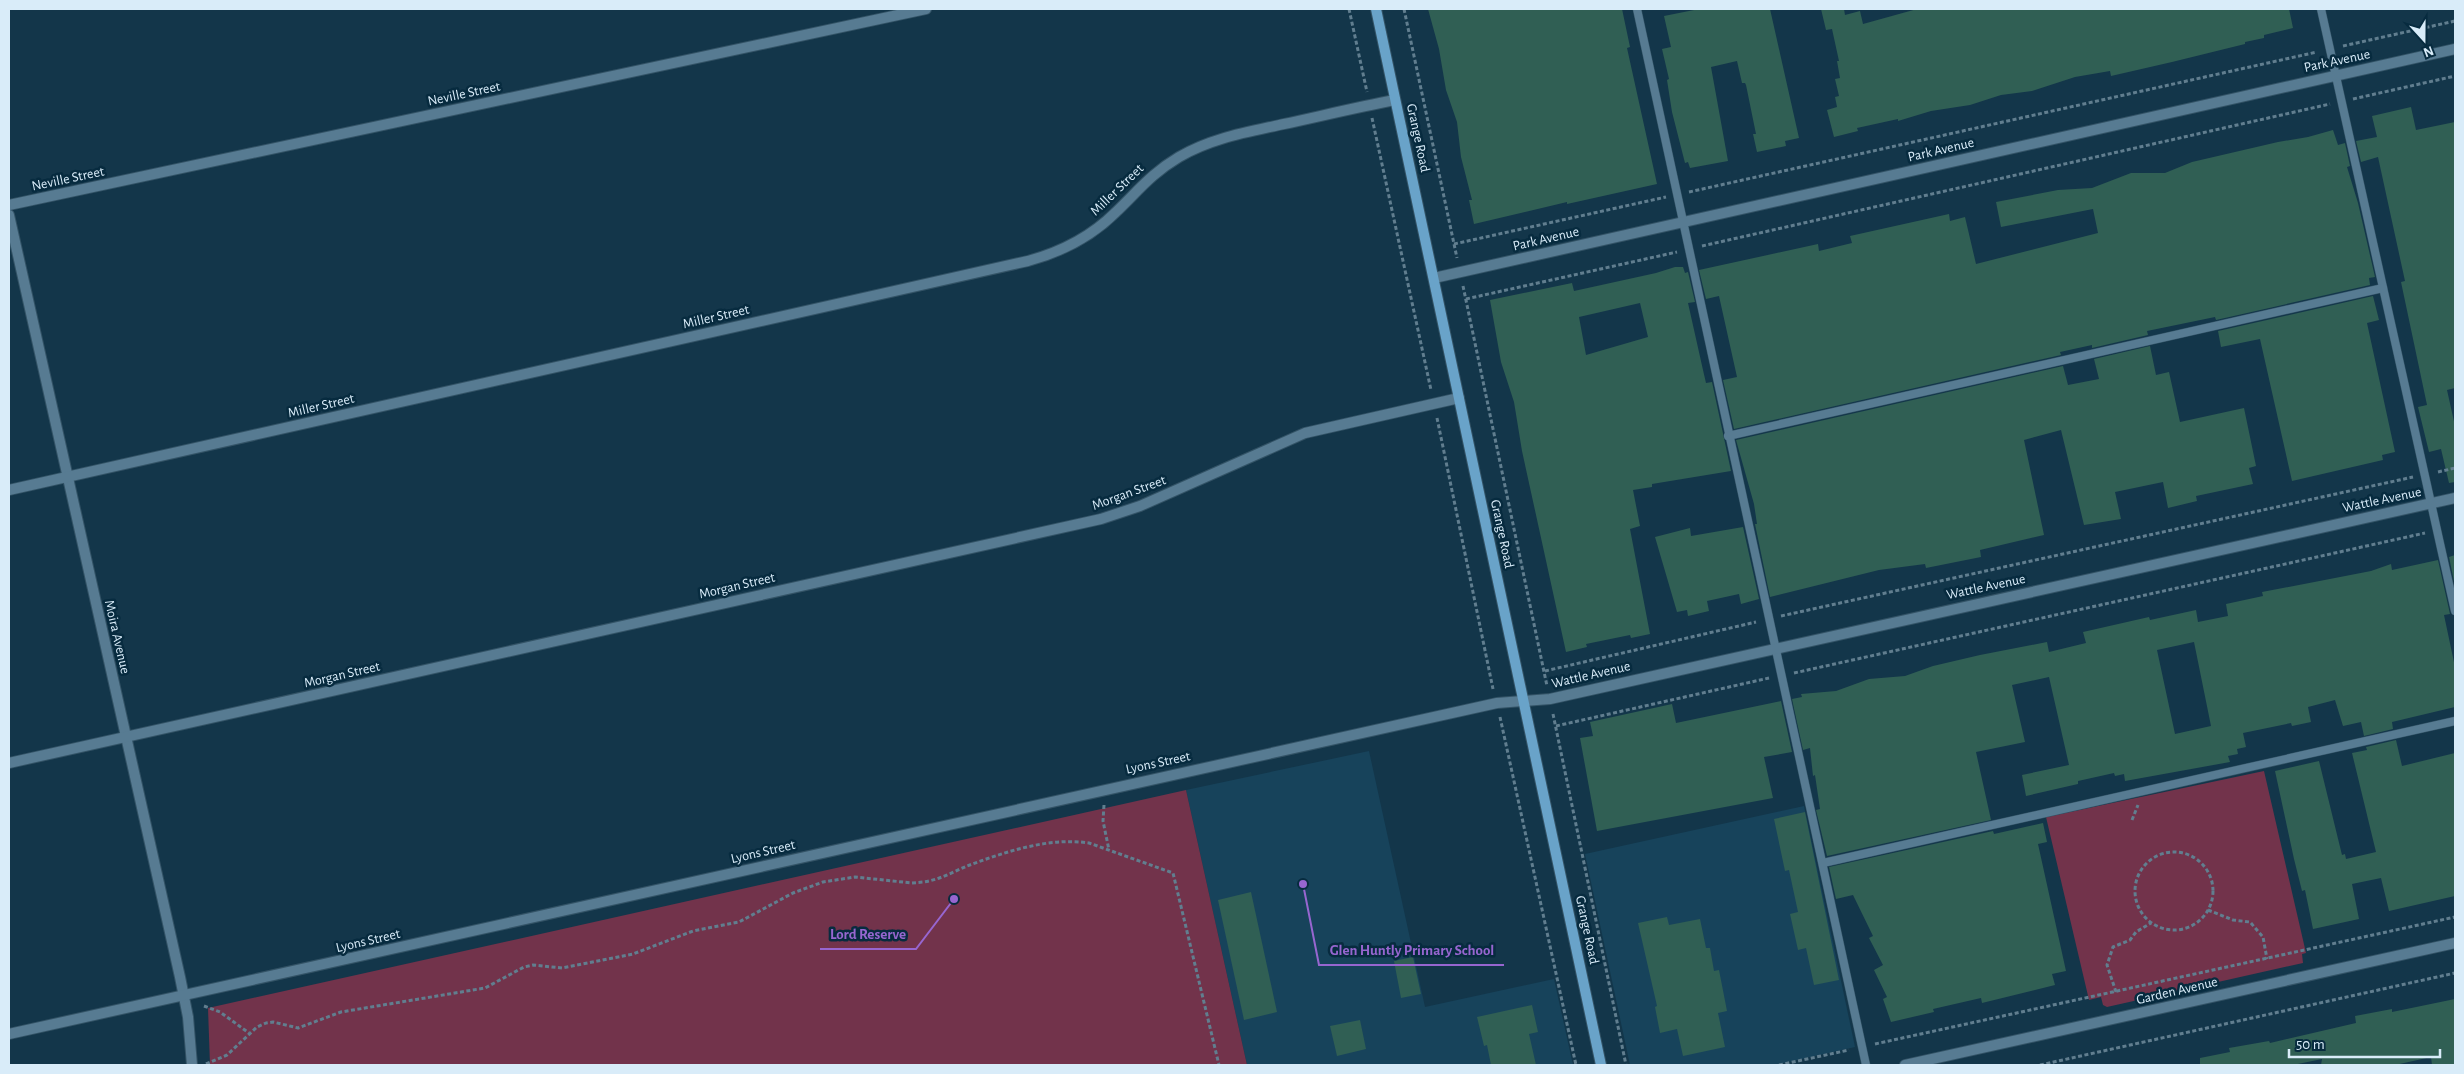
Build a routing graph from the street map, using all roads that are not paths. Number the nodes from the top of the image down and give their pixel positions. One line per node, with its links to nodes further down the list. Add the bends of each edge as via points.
1 (926, 9): 8 (street, Neville Street)
2 (1376, 9): 7 (main road, Grange Road)
3 (1637, 9): 10 (lane)
4 (2321, 9): 6 (lane)
5 (2455, 49): 6 (street, Park Avenue)
6 (2336, 75): 10 (street, Park Avenue); 12 (lane)
7 (1396, 100): 11 (main road, Grange Road); 15 (street, Miller Street, via 1225,137 1197,147 1157,171 1099,227 1049,255)
8 (9, 205)
9 (9, 215): 15 (street, Moira Avenue)
10 (1682, 223): 11 (street, Park Avenue); 14 (lane)
11 (1434, 278): 13 (main road, Grange Road)
12 (2383, 288): 14 (lane); 18 (lane)
13 (1459, 398): 21 (main road, Grange Road); 23 (street, Morgan Street, via 1305,433 1108,517)
14 (1728, 436): 20 (lane)
15 (67, 477): 16 (street, Miller Street); 23 (street, Moira Avenue)
16 (9, 490)
17 (2455, 498): 18 (street, Wattle Avenue)
18 (2431, 504): 19 (lane); 20 (street, Wattle Avenue)
19 (2455, 611)
20 (1777, 648): 21 (street, Wattle Avenue, via 1550,699); 25 (lane)
21 (1524, 701): 27 (street, Lyons Street, via 1497,703); 30 (main road, Grange Road)
22 (2455, 721): 25 (lane)
23 (126, 737): 24 (street, Morgan Street); 27 (street, Moira Avenue)
24 (9, 763)
25 (1822, 862): 31 (lane)
26 (2455, 943): 32 (street, Garden Avenue)
27 (184, 996): 28 (street, Lyons Street); 29 (street, Moira Avenue)
28 (9, 1034)
29 (192, 1064)
30 (1602, 1065)
31 (1866, 1065)
32 (1905, 1065)

